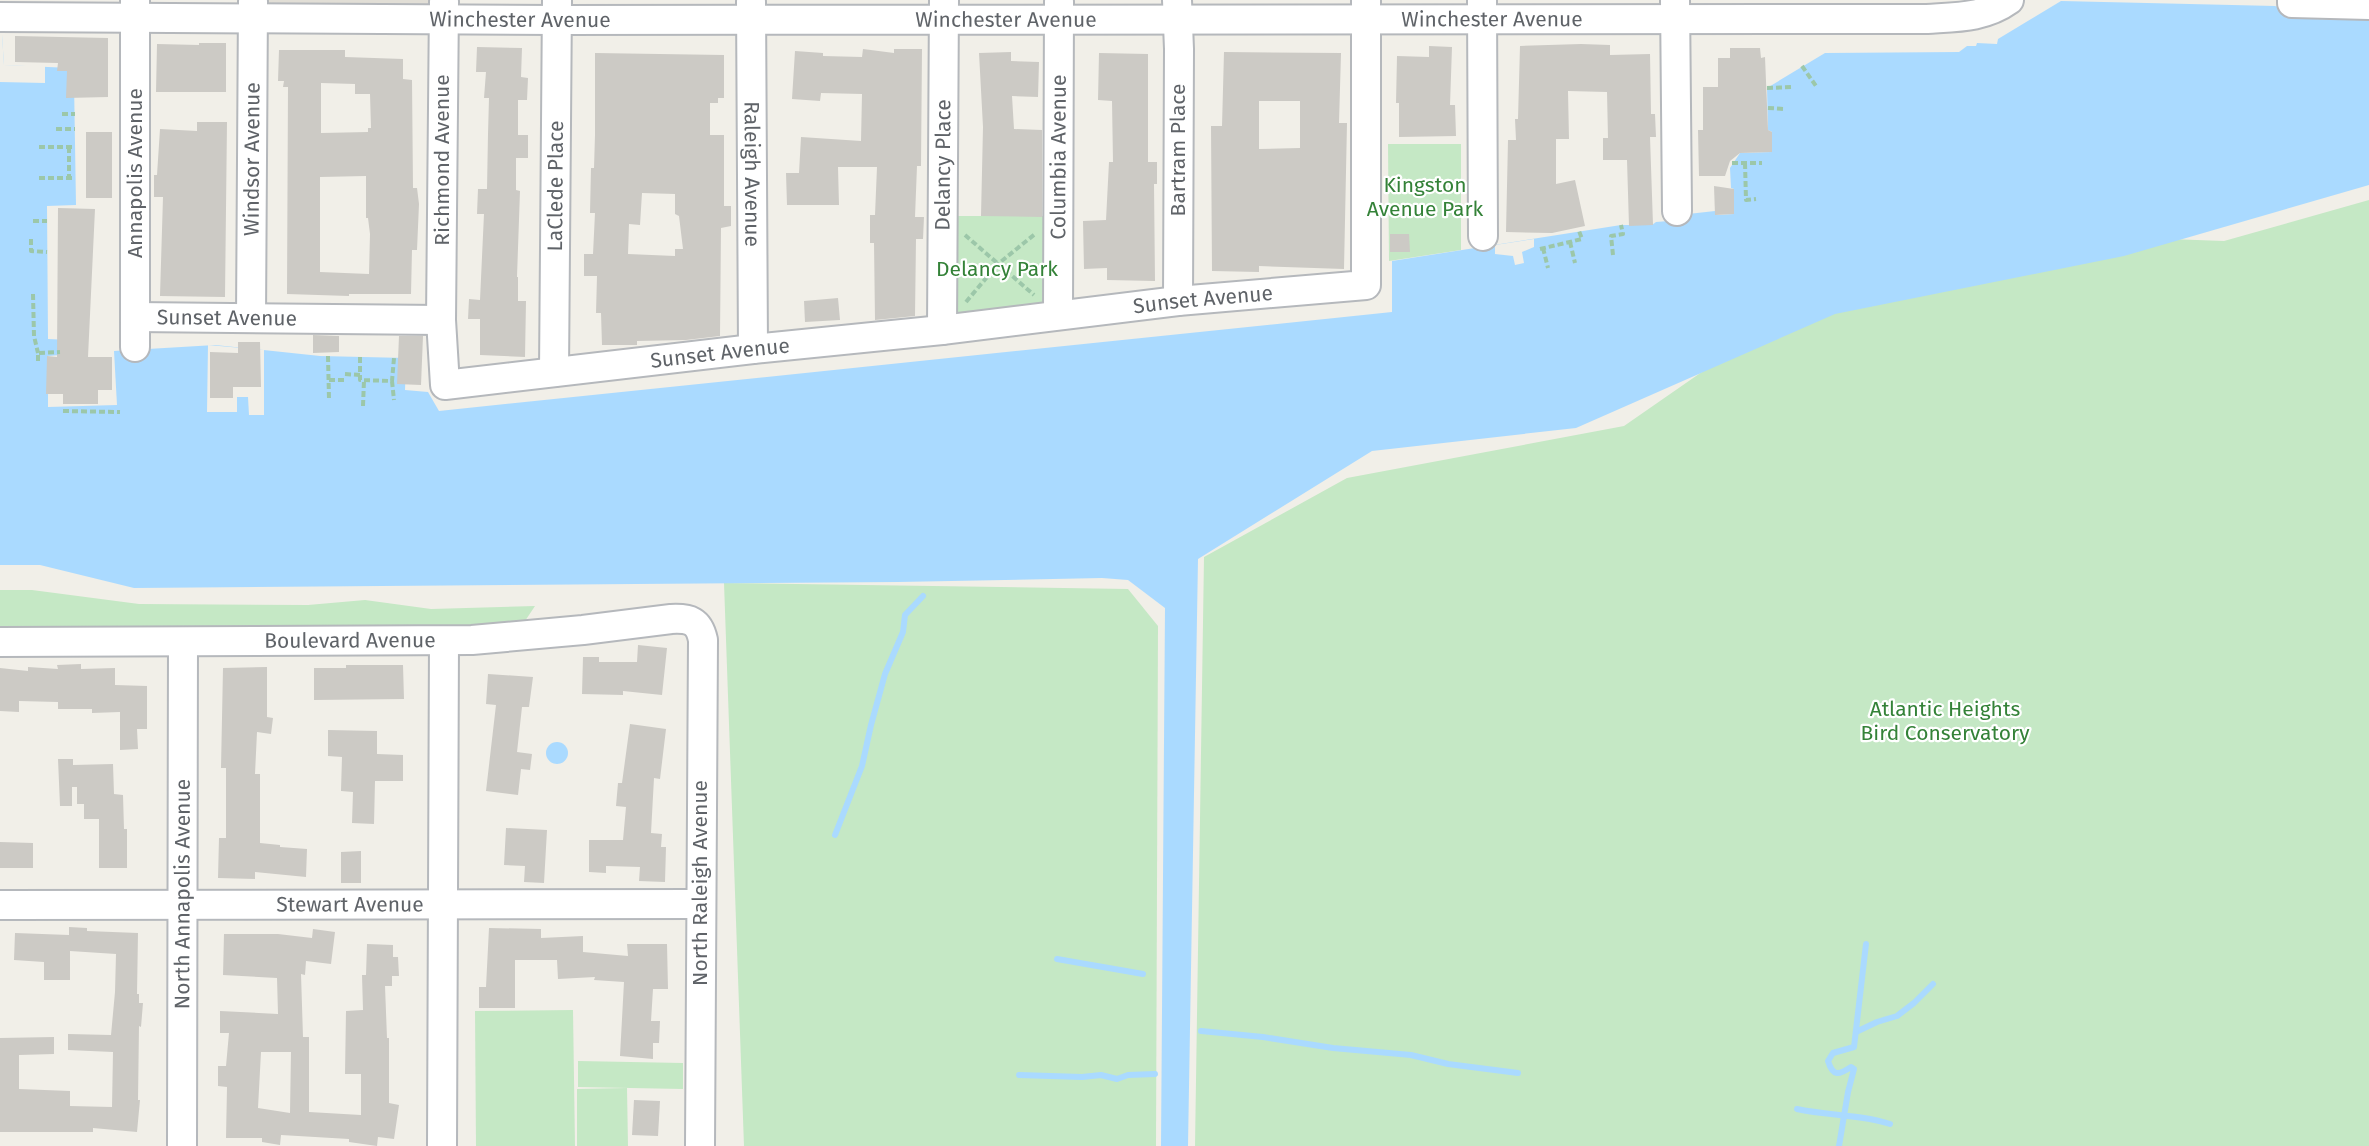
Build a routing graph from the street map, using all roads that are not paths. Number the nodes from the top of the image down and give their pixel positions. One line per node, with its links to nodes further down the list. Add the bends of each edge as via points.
1 (2009, 0): 4 (street, Winchester Avenue, via 1995,9)
2 (2292, 2): 3 (street)
3 (2369, 5)
4 (1983, 7): 8 (street, Winchester Avenue, via 1927,19)
5 (135, 9): 9 (street, Winchester Avenue); 17 (street, Winchester Avenue); 22 (street, Annapolis Avenue)
6 (1483, 9): 7 (street, Winchester Avenue); 16 (street, Winchester Avenue); 19 (street)
7 (1676, 9): 8 (street, Winchester Avenue); 18 (street)
8 (1870, 9)
9 (253, 10): 10 (street, Winchester Avenue); 23 (street, Windsor Avenue)
10 (443, 10): 11 (street, Winchester Avenue); 24 (street, Richmond Avenue)
11 (557, 10): 12 (street, Winchester Avenue); 28 (street, LaClede Place)
12 (751, 10): 13 (street, Winchester Avenue); 27 (street, Raleigh Avenue)
13 (944, 10): 14 (street, Winchester Avenue); 25 (street, Delancy Place)
14 (1059, 10): 15 (street, Winchester Avenue); 21 (street, Columbia Avenue)
15 (1178, 10): 16 (street, Winchester Avenue); 20 (street, Bartram Place)
16 (1367, 10): 20 (street, Sunset Avenue, via 1366,285)
17 (0, 17)
18 (1677, 210)
19 (1483, 236)
20 (1178, 301): 21 (street, Sunset Avenue)
21 (1058, 315): 25 (street, Sunset Avenue)
22 (135, 317): 23 (street, Sunset Avenue); 26 (street, Annapolis Avenue)
23 (251, 318): 24 (street, Sunset Avenue)
24 (441, 320): 28 (street, Sunset Avenue, via 444,385)
25 (942, 330): 27 (street, Sunset Avenue)
26 (135, 347)
27 (753, 349): 28 (street, Sunset Avenue)
28 (554, 372)
29 (696, 622): 30 (street, Boulevard Avenue, via 671,618 583,630); 33 (street, North Raleigh Avenue, via 703,640)
30 (444, 641): 32 (street, Boulevard Avenue); 35 (street)
31 (0, 642): 32 (street, Boulevard Avenue)
32 (183, 642): 36 (street, North Annapolis Avenue)
33 (700, 904): 35 (street, Stewart Avenue); 39 (street, North Raleigh Avenue)
34 (0, 905): 36 (street, Stewart Avenue)
35 (443, 905): 36 (street, Stewart Avenue); 38 (street)
36 (183, 906): 37 (street, North Annapolis Avenue)
37 (183, 1146)
38 (442, 1146)
39 (700, 1146)

